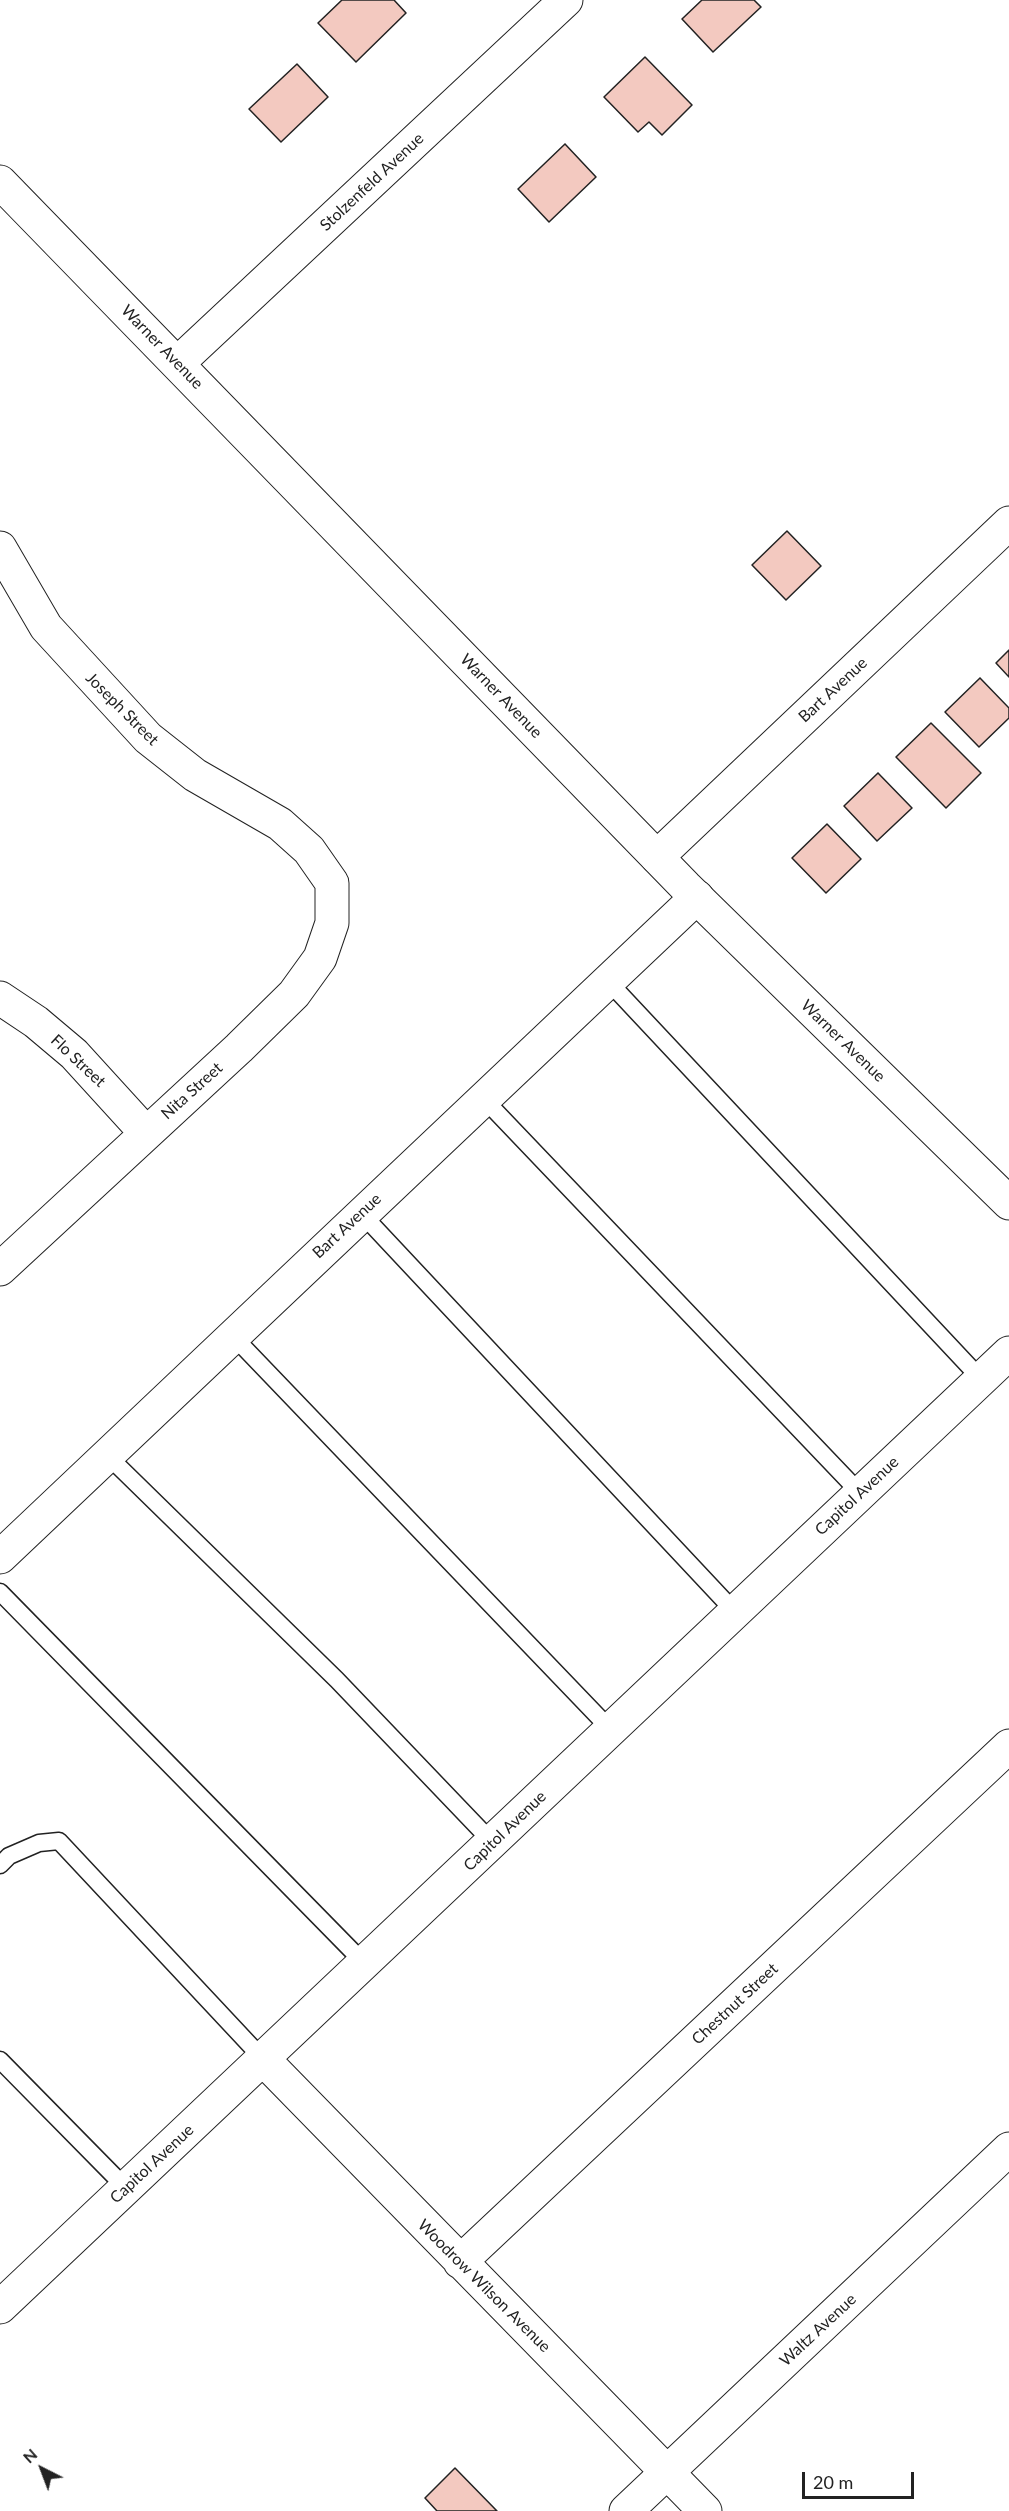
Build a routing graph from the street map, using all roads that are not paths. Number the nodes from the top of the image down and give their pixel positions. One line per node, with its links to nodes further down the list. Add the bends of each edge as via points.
1 (566, 0): 3 (street, Stolzenfeld Avenue)
2 (0, 182): 3 (street, Warner Avenue)
3 (178, 363): 6 (street, Warner Avenue)
4 (1009, 524): 6 (street, Bart Avenue)
5 (0, 548): 7 (street, Joseph Street, via 46,627 148,738 195,775 280,824 309,850)
6 (657, 857): 8 (street, Warner Avenue)
7 (332, 883): 12 (street, Nita Street, via 332,923 320,958 294,994)
8 (697, 897): 9 (street, Bart Avenue); 13 (street, Warner Avenue)
9 (607, 980): 11 (street, Bart Avenue); 18 (lane)
10 (0, 999): 12 (street, Flo Street, via 36,1022 74,1054)
11 (483, 1098): 14 (street, Bart Avenue); 20 (lane)
12 (146, 1133): 15 (street, Nita Street)
13 (1009, 1203)
14 (361, 1213): 16 (street, Bart Avenue); 23 (lane)
15 (0, 1269)
16 (232, 1335): 19 (street, Bart Avenue); 24 (lane)
17 (1009, 1353): 18 (street, Capitol Avenue)
18 (981, 1379): 20 (street, Capitol Avenue)
19 (107, 1455): 21 (street, Bart Avenue); 26 (lane, via 337,1680)
20 (860, 1493): 23 (street, Capitol Avenue)
21 (0, 1557)
22 (0, 1592): 28 (lane)
23 (735, 1612): 24 (street, Capitol Avenue)
24 (611, 1730): 26 (street, Capitol Avenue)
25 (1009, 1746): 33 (street, Chestnut Street)
26 (493, 1842): 28 (street, Capitol Avenue)
27 (0, 1865): 30 (lane, via 9,1856 39,1843 59,1841)
28 (365, 1964): 30 (street, Capitol Avenue)
29 (0, 2060): 32 (lane)
30 (264, 2060): 32 (street, Capitol Avenue); 33 (street, Woodrow Wilson Avenue)
31 (1009, 2149): 35 (street, Waltz Avenue)
32 (126, 2188): 34 (street, Capitol Avenue)
33 (460, 2262): 35 (street, Woodrow Wilson Avenue)
34 (0, 2307)
35 (667, 2472): 36 (street, Waltz Avenue); 37 (street, Woodrow Wilson Avenue)
36 (626, 2511)
37 (705, 2511)

